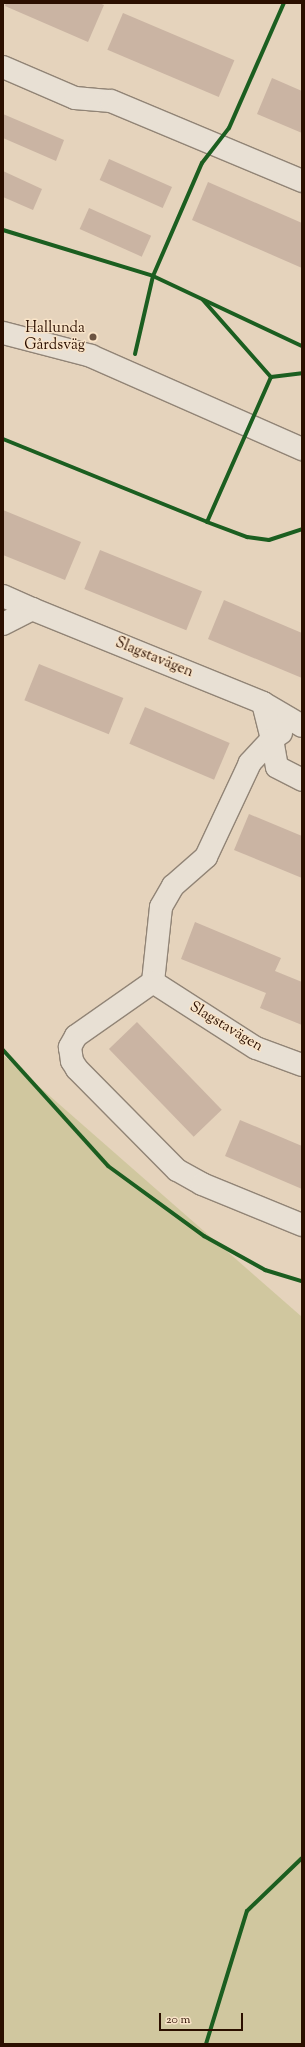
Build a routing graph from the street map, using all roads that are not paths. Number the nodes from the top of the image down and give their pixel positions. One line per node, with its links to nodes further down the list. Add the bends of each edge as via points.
1 (3, 66): 2 (street, via 75,98 110,101)
2 (302, 181)
3 (3, 333): 4 (street, via 91,356)
4 (302, 449)
5 (3, 596): 6 (street, Slagstavägen)
6 (32, 609): 7 (street); 8 (street, Slagstavägen)
7 (3, 624)
8 (263, 703): 9 (street, Slagstavägen); 10 (street)
9 (302, 726): 10 (street, via 287,729)
10 (272, 739): 11 (street, via 277,767); 12 (street, via 250,763 206,857 173,886 161,907)
11 (302, 780)
12 (154, 982): 13 (street, Slagstavägen, via 256,1048); 14 (street, via 76,1036 70,1047 72,1061 177,1170 202,1184)
13 (302, 1065)
14 (302, 1225)

